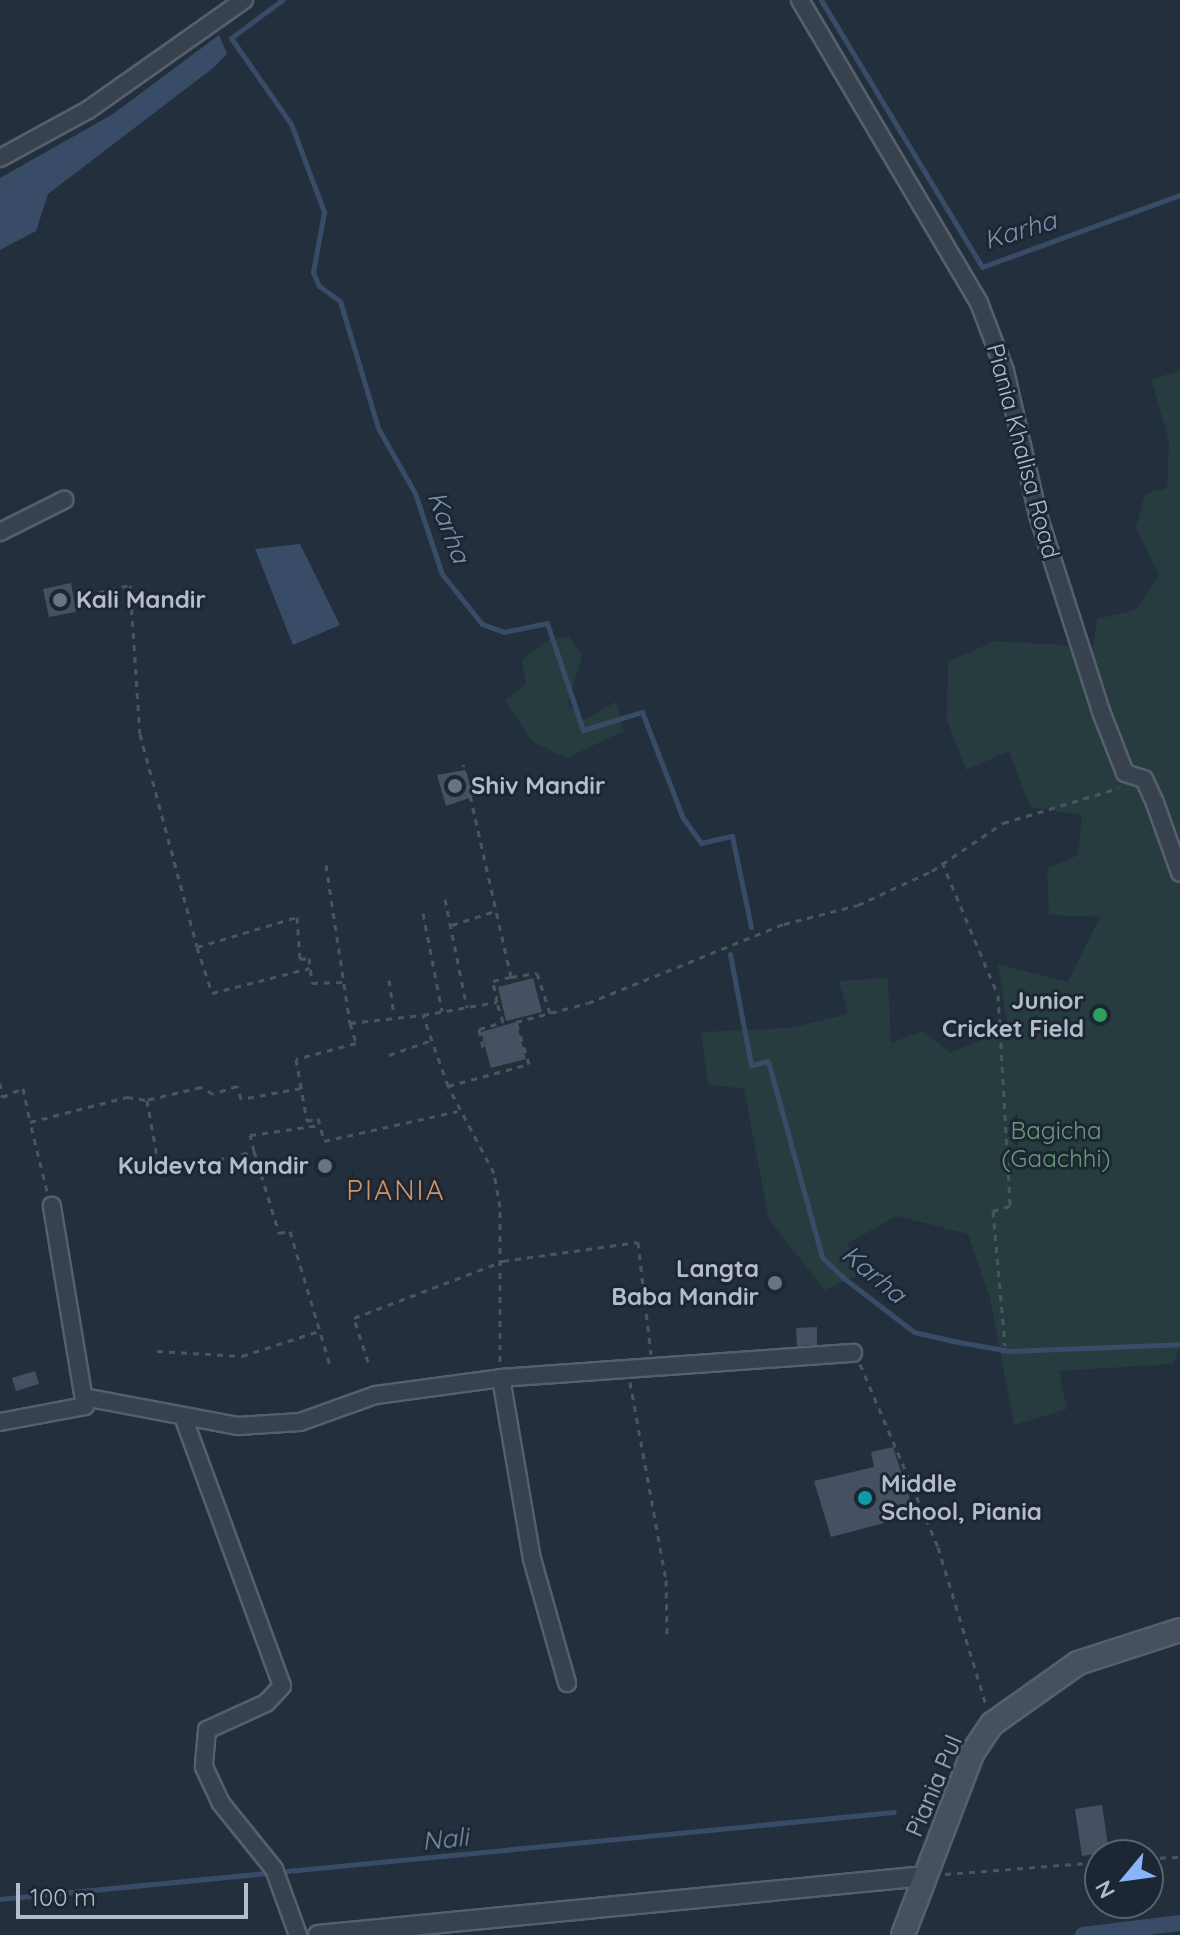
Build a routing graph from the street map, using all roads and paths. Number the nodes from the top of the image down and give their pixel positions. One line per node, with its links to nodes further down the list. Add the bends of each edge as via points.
1 (244, 0): 3 (street, via 88,110)
2 (800, 0): 8 (street, Piania Khalisa Road, via 979,303 1010,386 1038,515 1102,714 1125,773)
3 (0, 158)
4 (64, 500): 5 (street)
5 (0, 532)
6 (75, 598): 16 (path, via 130,585 140,734)
7 (463, 764): 13 (path)
8 (1144, 779): 9 (path, via 1003,823); 11 (street, Piania Khalisa Road)
9 (942, 862): 24 (path, via 858,905 784,924); 42 (path, via 998,995 1010,1206 993,1211)
10 (326, 865): 20 (path)
11 (1180, 873)
12 (445, 899): 15 (path)
13 (498, 910): 15 (path); 18 (path)
14 (423, 913): 23 (path)
15 (452, 925): 22 (path)
16 (197, 947): 17 (path, via 212,993); 17 (path, via 297,917 300,959 309,958)
17 (310, 968): 20 (path, via 312,983)
18 (511, 977): 21 (path, via 493,981); 24 (path, via 537,973)
19 (389, 980): 26 (path)
20 (342, 982): 27 (path)
21 (497, 1002): 22 (path); 29 (path, via 503,1022 479,1029)
22 (467, 1008): 23 (path)
23 (442, 1011): 25 (path)
24 (550, 1013): 32 (path, via 516,1022 529,1064)
25 (423, 1015): 26 (path); 28 (path)
26 (394, 1016): 27 (path)
27 (350, 1023): 33 (path, via 356,1043 296,1059)
28 (429, 1041): 30 (path); 32 (path)
29 (483, 1047)
30 (389, 1055)
31 (0, 1083): 36 (path, via 2,1097 23,1088)
32 (448, 1086): 35 (path)
33 (301, 1088): 34 (path, via 241,1099 237,1086 213,1094 201,1087); 37 (path, via 307,1121 318,1118)
34 (147, 1100): 36 (path, via 127,1097); 38 (path, via 160,1174)
35 (458, 1111): 37 (path, via 324,1141); 40 (path, via 494,1173)
36 (30, 1122): 39 (path)
37 (320, 1125): 38 (path, via 250,1135)
38 (254, 1151): 41 (path, via 279,1233 290,1231)
39 (52, 1206): 50 (street)
40 (503, 1261): 45 (path, via 354,1318); 47 (path, via 638,1242); 49 (path)
41 (319, 1331): 43 (path, via 242,1356); 46 (path)
42 (1005, 1345)
43 (157, 1351)
44 (853, 1353): 47 (street); 56 (path, via 888,1419 938,1547)
45 (368, 1362)
46 (330, 1365)
47 (653, 1369): 48 (street)
48 (626, 1371): 49 (street); 54 (path, via 666,1580)
49 (501, 1378): 52 (street, via 376,1395 300,1422); 55 (street, via 532,1559)
50 (84, 1397): 51 (street, via 85,1406); 52 (street)
51 (0, 1422)
52 (185, 1422): 59 (street, via 282,1686 266,1703 207,1730 200,1751 215,1794 274,1869)
53 (1180, 1630): 56 (main road, Piania Pul, via 1078,1663)
54 (667, 1634)
55 (567, 1683)
56 (992, 1724): 58 (main road, Piania Pul, via 973,1752)
57 (1084, 1863): 58 (path)
58 (925, 1876): 60 (street); 61 (main road, Piania Pul)
59 (298, 1935)
60 (318, 1935)
61 (903, 1935)

